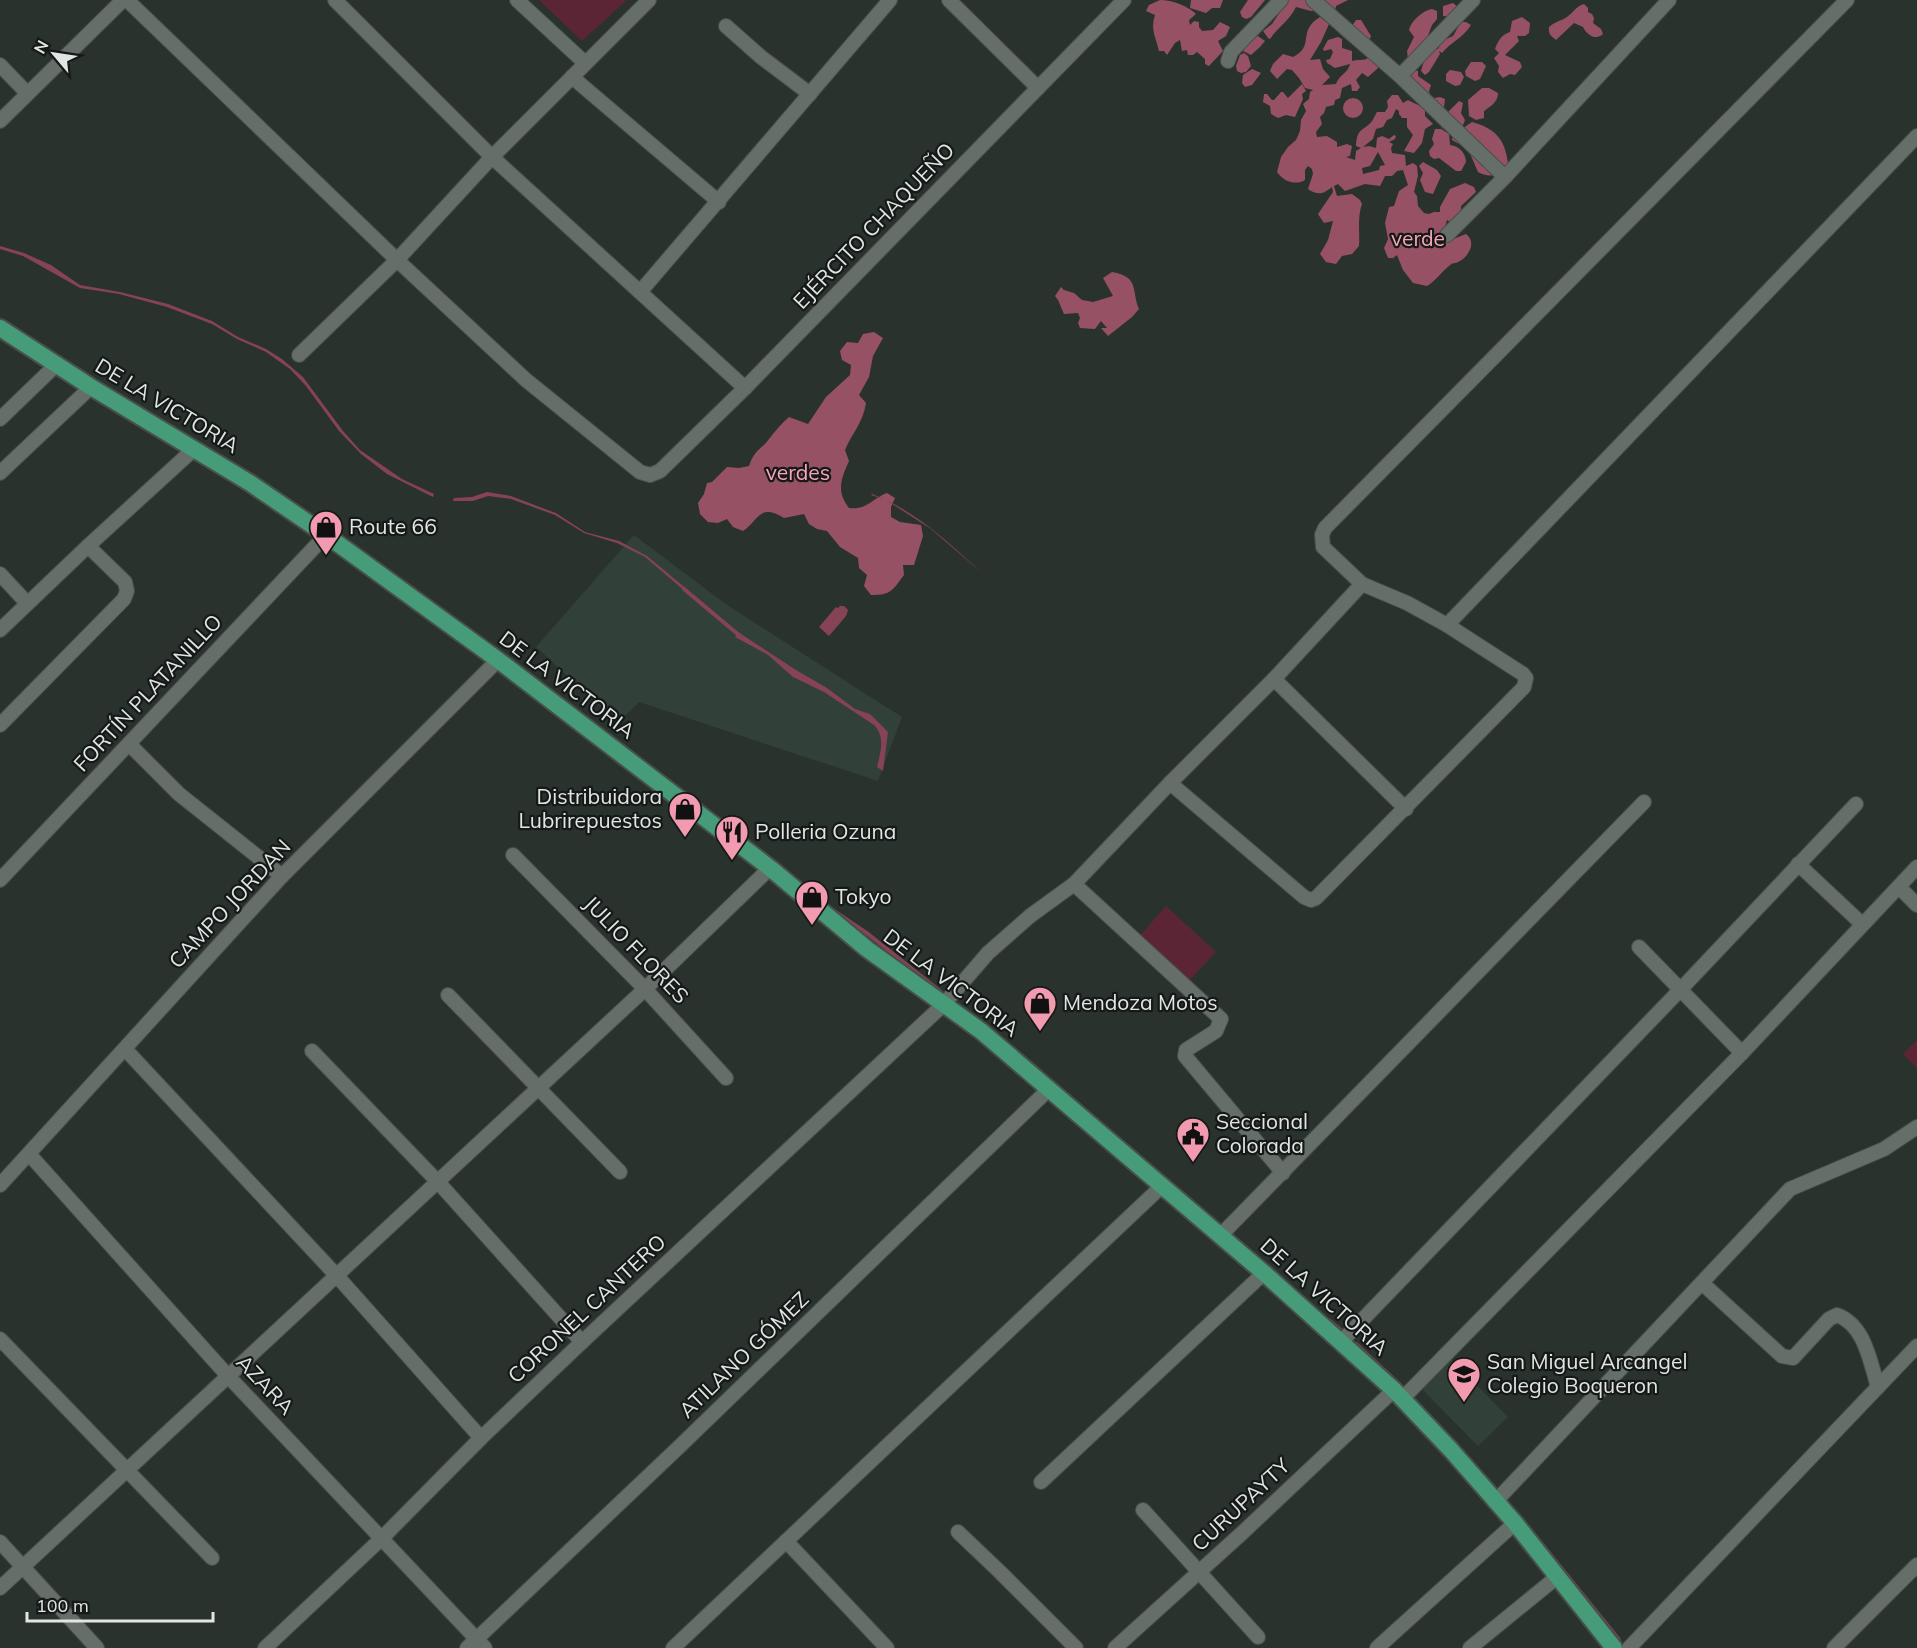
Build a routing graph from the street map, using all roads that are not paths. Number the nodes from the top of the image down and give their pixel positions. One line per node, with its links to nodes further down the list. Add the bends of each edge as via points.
1 (125, 0): 20 (street); 28 (street)
2 (335, 0): 24 (street)
3 (518, 0): 15 (street)
4 (649, 0): 15 (street)
5 (890, 0): 21 (street)
6 (950, 0): 19 (street)
7 (1124, 0): 19 (street, EJÉRCITO CHAQUEÑO)
8 (1281, 0): 14 (street, via 1231,52)
9 (1313, 0): 17 (street)
10 (1473, 0): 17 (street)
11 (1669, 0): 25 (street)
12 (1847, 0): 41 (street, via 1325,528 1323,547)
13 (726, 26): 21 (street)
14 (1228, 61)
15 (585, 63): 18 (street)
16 (0, 65): 20 (street)
17 (1400, 76): 25 (street)
18 (572, 77): 24 (street); 26 (street)
19 (1038, 88): 34 (street, EJÉRCITO CHAQUEÑO)
20 (27, 93): 22 (street)
21 (810, 94): 26 (street)
22 (0, 121)
23 (1917, 136): 43 (street)
24 (492, 157): 28 (street); 29 (street)
25 (1505, 177): 27 (street)
26 (719, 202): 29 (street)
27 (1447, 235)
28 (397, 260): 31 (street); 34 (street, EJÉRCITO CHAQUEÑO, via 526,380 650,476 660,471)
29 (640, 292): 34 (street)
30 (0, 328): 32 (main road, DE LA VICTORIA)
31 (299, 355)
32 (57, 364): 33 (main road, DE LA VICTORIA); 35 (street)
33 (91, 387): 36 (main road, DE LA VICTORIA); 37 (street)
34 (745, 388)
35 (0, 420)
36 (194, 450): 38 (main road, DE LA VICTORIA); 39 (street)
37 (0, 473)
38 (326, 535): 45 (main road, DE LA VICTORIA); 48 (street, FORTÍN PLATANILLO)
39 (88, 546): 42 (street); 47 (street, via 125,582 124,599)
40 (0, 574): 42 (street)
41 (1362, 584): 43 (street); 46 (street, CORONEL CANTERO)
42 (27, 603): 44 (street)
43 (1447, 625): 52 (street, via 1523,674 1526,682)
44 (0, 630)
45 (498, 660): 56 (main road, DE LA VICTORIA); 57 (street, CAMPO JORDAN)
46 (1274, 680): 49 (street, CORONEL CANTERO); 52 (street)
47 (0, 725)
48 (129, 744): 57 (street, via 179,794); 58 (street, FORTÍN PLATANILLO)
49 (1170, 783): 52 (street, via 1311,900); 59 (street, CORONEL CANTERO)
50 (1644, 802): 77 (street)
51 (1856, 804): 54 (street)
52 (1406, 809)
53 (513, 855): 64 (street, JULIO FLORES)
54 (1798, 864): 62 (street); 65 (street)
55 (1917, 867): 60 (street, CURUPAYTY)
56 (770, 868): 64 (street); 67 (main road, DE LA VICTORIA, via 867,949)
57 (282, 876): 68 (street, CAMPO JORDAN)
58 (0, 880)
59 (1074, 884): 67 (street, CORONEL CANTERO, via 988,952); 77 (street, via 1221,1019 1216,1031 1186,1050 1185,1056)
60 (1899, 887): 61 (street); 62 (street, CURUPAYTY)
61 (1917, 905)
62 (1862, 924): 70 (street, CURUPAYTY)
63 (1639, 947): 65 (street)
64 (645, 989): 71 (street, JULIO FLORES); 72 (street)
65 (1680, 990): 70 (street); 87 (street)
66 (448, 994): 72 (street)
67 (943, 1005): 73 (main road, DE LA VICTORIA, via 981,1031); 86 (street, CORONEL CANTERO)
68 (125, 1049): 75 (street, CAMPO JORDAN); 83 (street)
69 (312, 1051): 78 (street)
70 (1742, 1053): 91 (street, CURUPAYTY)
71 (726, 1078)
72 (539, 1086): 76 (street); 78 (street)
73 (1048, 1090): 80 (main road, DE LA VICTORIA); 109 (street, ATILANO GÓMEZ)
74 (1917, 1127): 84 (street, via 1884,1149 1790,1189)
75 (28, 1154): 79 (street, CAMPO JORDAN); 89 (street, AZARA)
76 (620, 1172)
77 (1283, 1173): 81 (street)
78 (438, 1182): 83 (street); 86 (street)
79 (0, 1185)
80 (1162, 1186): 81 (main road, DE LA VICTORIA); 100 (street)
81 (1220, 1236): 82 (main road, DE LA VICTORIA)
82 (1264, 1273): 87 (main road, DE LA VICTORIA); 94 (street)
83 (337, 1276): 89 (street); 92 (street)
84 (1702, 1283): 90 (street, via 1789,1359 1829,1319 1846,1318 1860,1333); 95 (street)
85 (0, 1339): 93 (street)
86 (582, 1342): 92 (street, CORONEL CANTERO)
87 (1341, 1342): 91 (main road, DE LA VICTORIA)
88 (1917, 1346): 90 (street)
89 (228, 1377): 93 (street); 99 (street, AZARA)
90 (1878, 1387): 119 (street)
91 (1398, 1395): 95 (main road, DE LA VICTORIA); 105 (street, CURUPAYTY)
92 (481, 1438): 99 (street, CORONEL CANTERO)
93 (127, 1471): 102 (street); 104 (street)
94 (1041, 1482)
95 (1495, 1502): 97 (main road, DE LA VICTORIA)
96 (1143, 1510): 105 (street)
97 (1515, 1523): 106 (main road, DE LA VICTORIA); 116 (street)
98 (958, 1532): 114 (street)
99 (381, 1539): 109 (street, AZARA); 112 (street, CORONEL CANTERO)
100 (786, 1541): 110 (street); 113 (street)
101 (0, 1542): 104 (street)
102 (212, 1558)
103 (1917, 1565): 120 (street)
104 (23, 1567): 107 (street); 111 (street)
105 (1200, 1571): 108 (street); 115 (street, CURUPAYTY)
106 (1557, 1577): 117 (street); 118 (main road, DE LA VICTORIA)
107 (0, 1588)
108 (1257, 1637)
109 (476, 1645)
110 (681, 1645)
111 (97, 1648)
112 (265, 1648)
113 (887, 1648)
114 (1076, 1648)
115 (1115, 1648)
116 (1377, 1648)
117 (1470, 1648)
118 (1614, 1648)
119 (1629, 1648)
120 (1834, 1648)

